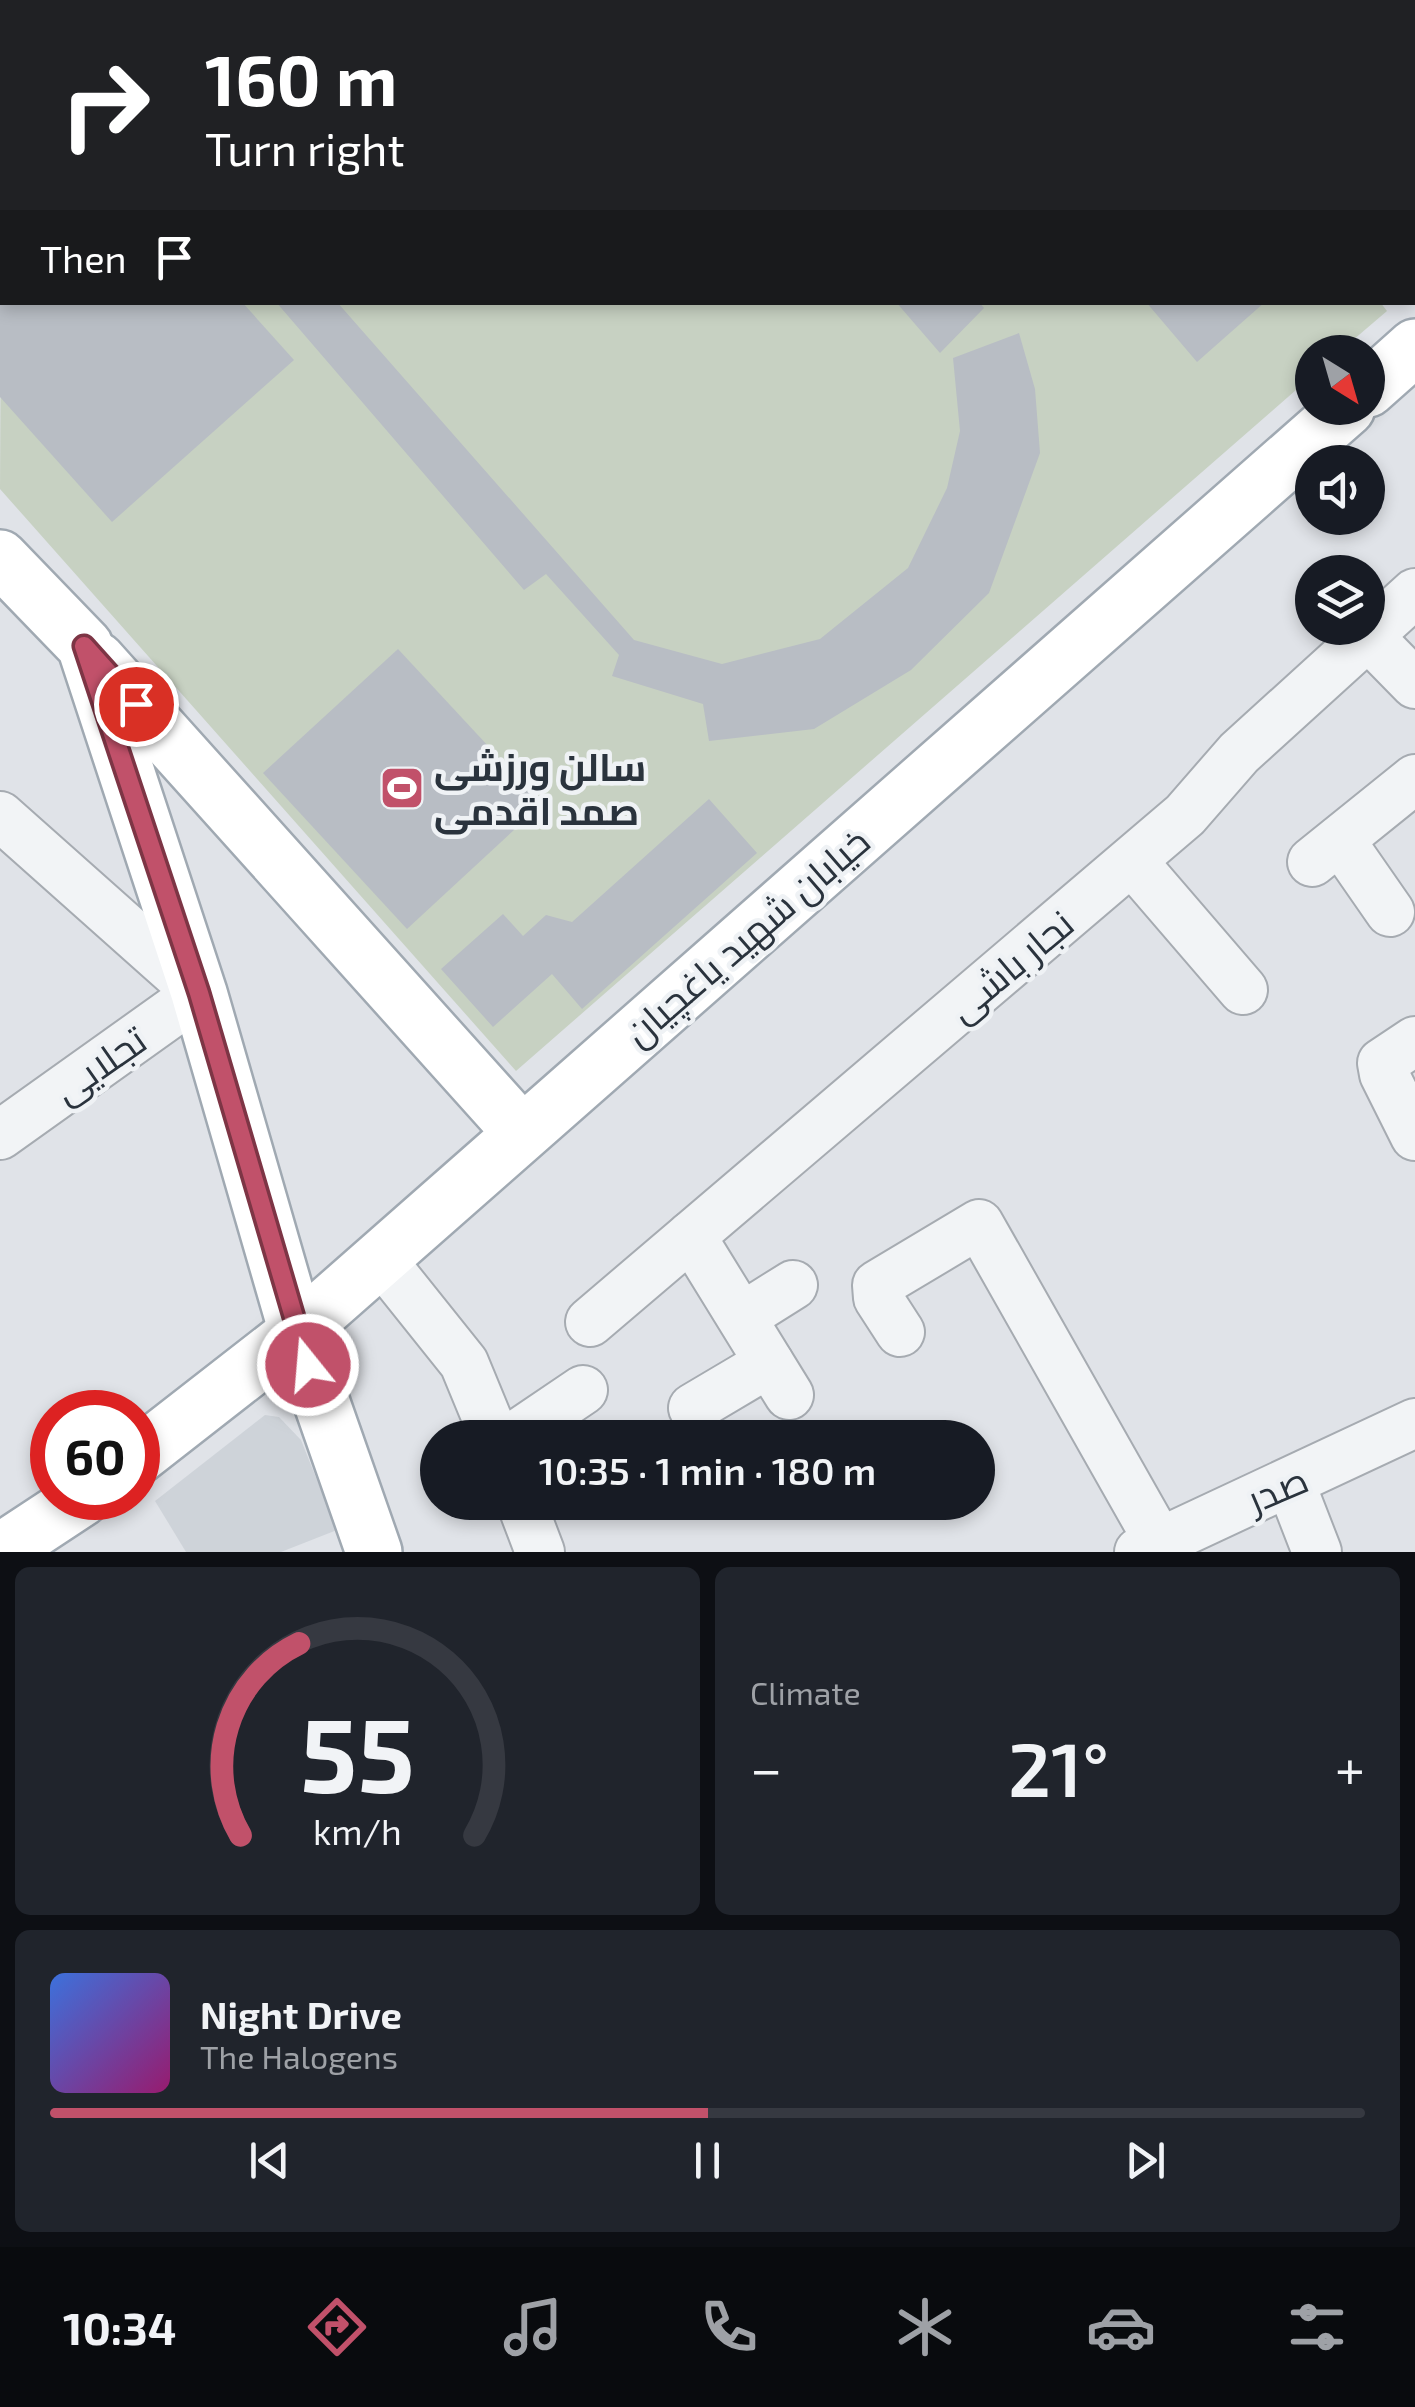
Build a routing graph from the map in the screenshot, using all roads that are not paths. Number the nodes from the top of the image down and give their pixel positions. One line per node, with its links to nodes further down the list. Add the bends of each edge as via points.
1 (1415, 348): 2 (main road)
2 (1385, 374)
3 (1328, 425): 18 (main road, خیابان شهید یاغچیان)
4 (0, 558): 9 (main road)
5 (1415, 593): 6 (street, نجار باشی)
6 (1385, 620)
7 (1358, 645): 13 (street, نجار باشی)
8 (1377, 645): 10 (street)
9 (84, 646): 16 (main road); 18 (main road)
10 (1415, 684)
11 (1415, 779): 14 (street, via 1326,851)
12 (0, 816): 16 (street)
13 (1132, 861): 15 (street); 22 (street, نجار باشی)
14 (1390, 912)
15 (1243, 990)
16 (199, 993): 19 (street, تجلایی); 27 (main road)
17 (1415, 1041): 20 (street, via 1382,1063)
18 (522, 1133): 23 (main road, خیابان شهید یاغچیان)
19 (0, 1135)
20 (1415, 1138): 21 (street)
21 (1415, 1165)
22 (692, 1236): 25 (street); 26 (street, نجار باشی)
23 (380, 1258): 27 (main road, خیابان شهید یاغچیان); 31 (street, via 475,1354)
24 (793, 1285): 25 (street)
25 (742, 1317): 30 (street, via 779,1379)
26 (590, 1322)
27 (297, 1332): 34 (main road, خیابان شهید یاغچیان); 40 (main road)
28 (900, 1332): 38 (street, via 878,1298 878,1285 980,1224)
29 (583, 1390): 32 (street)
30 (693, 1408)
31 (491, 1420)
32 (539, 1420)
33 (1415, 1423): 35 (street, صدر)
34 (160, 1439)
35 (1291, 1485): 38 (street, صدر); 42 (street)
36 (49, 1520): 39 (main road)
37 (528, 1520): 41 (street)
38 (1149, 1546)
39 (0, 1552)
40 (374, 1552)
41 (540, 1552)
42 (1318, 1552)

